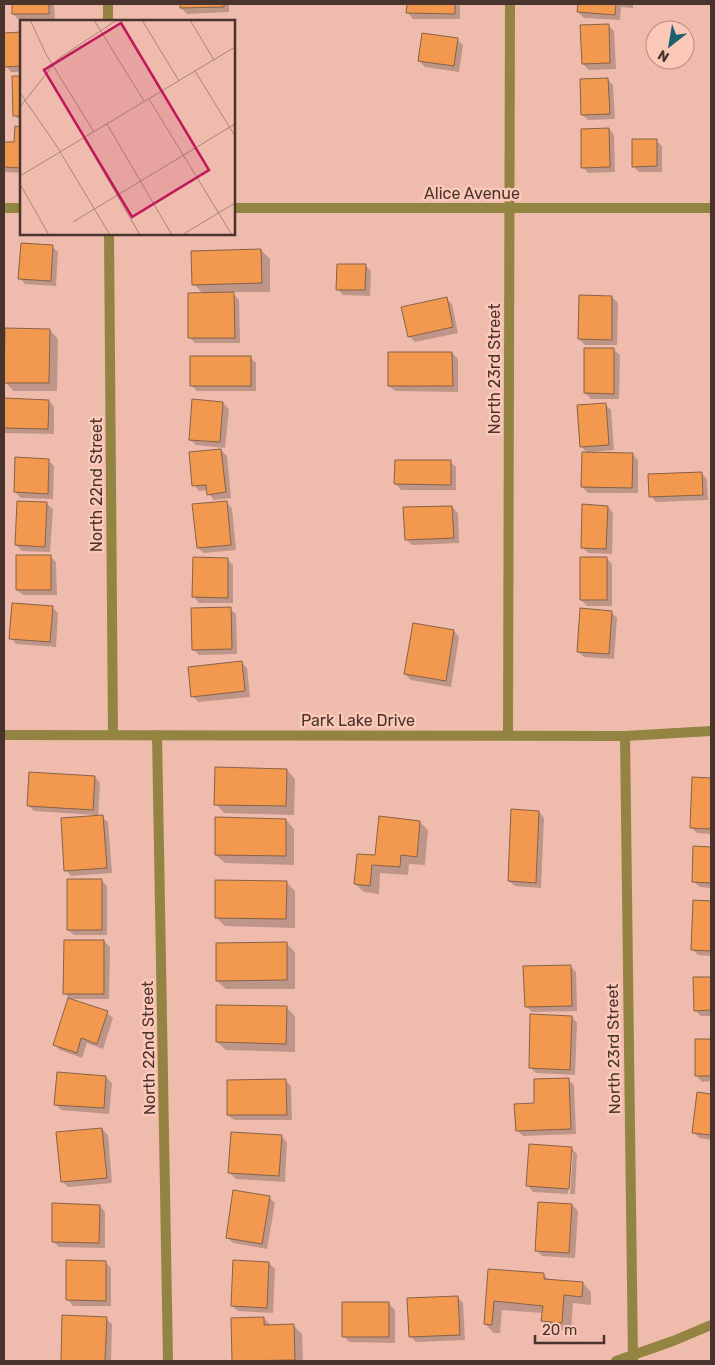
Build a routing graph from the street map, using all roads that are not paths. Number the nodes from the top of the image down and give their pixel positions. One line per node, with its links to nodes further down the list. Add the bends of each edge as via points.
1 (108, 4): 3 (street)
2 (510, 4): 7 (street, North 23rd Street)
3 (108, 20)
4 (4, 208): 5 (street)
5 (20, 208)
6 (235, 208): 7 (street, Alice Avenue)
7 (509, 208): 8 (street, Alice Avenue); 14 (street, North 23rd Street)
8 (711, 208)
9 (109, 235): 12 (street, North 22nd Street)
10 (711, 731): 15 (street, Park Lake Drive)
11 (4, 735): 12 (street, Park Lake Drive)
12 (113, 735): 13 (street, Park Lake Drive)
13 (157, 735): 14 (street, Park Lake Drive); 18 (street, North 22nd Street)
14 (508, 735): 15 (street, Park Lake Drive)
15 (625, 736): 17 (street, North 23rd Street)
16 (711, 1325): 17 (street)
17 (633, 1359): 19 (street)
18 (168, 1361)
19 (616, 1361)

